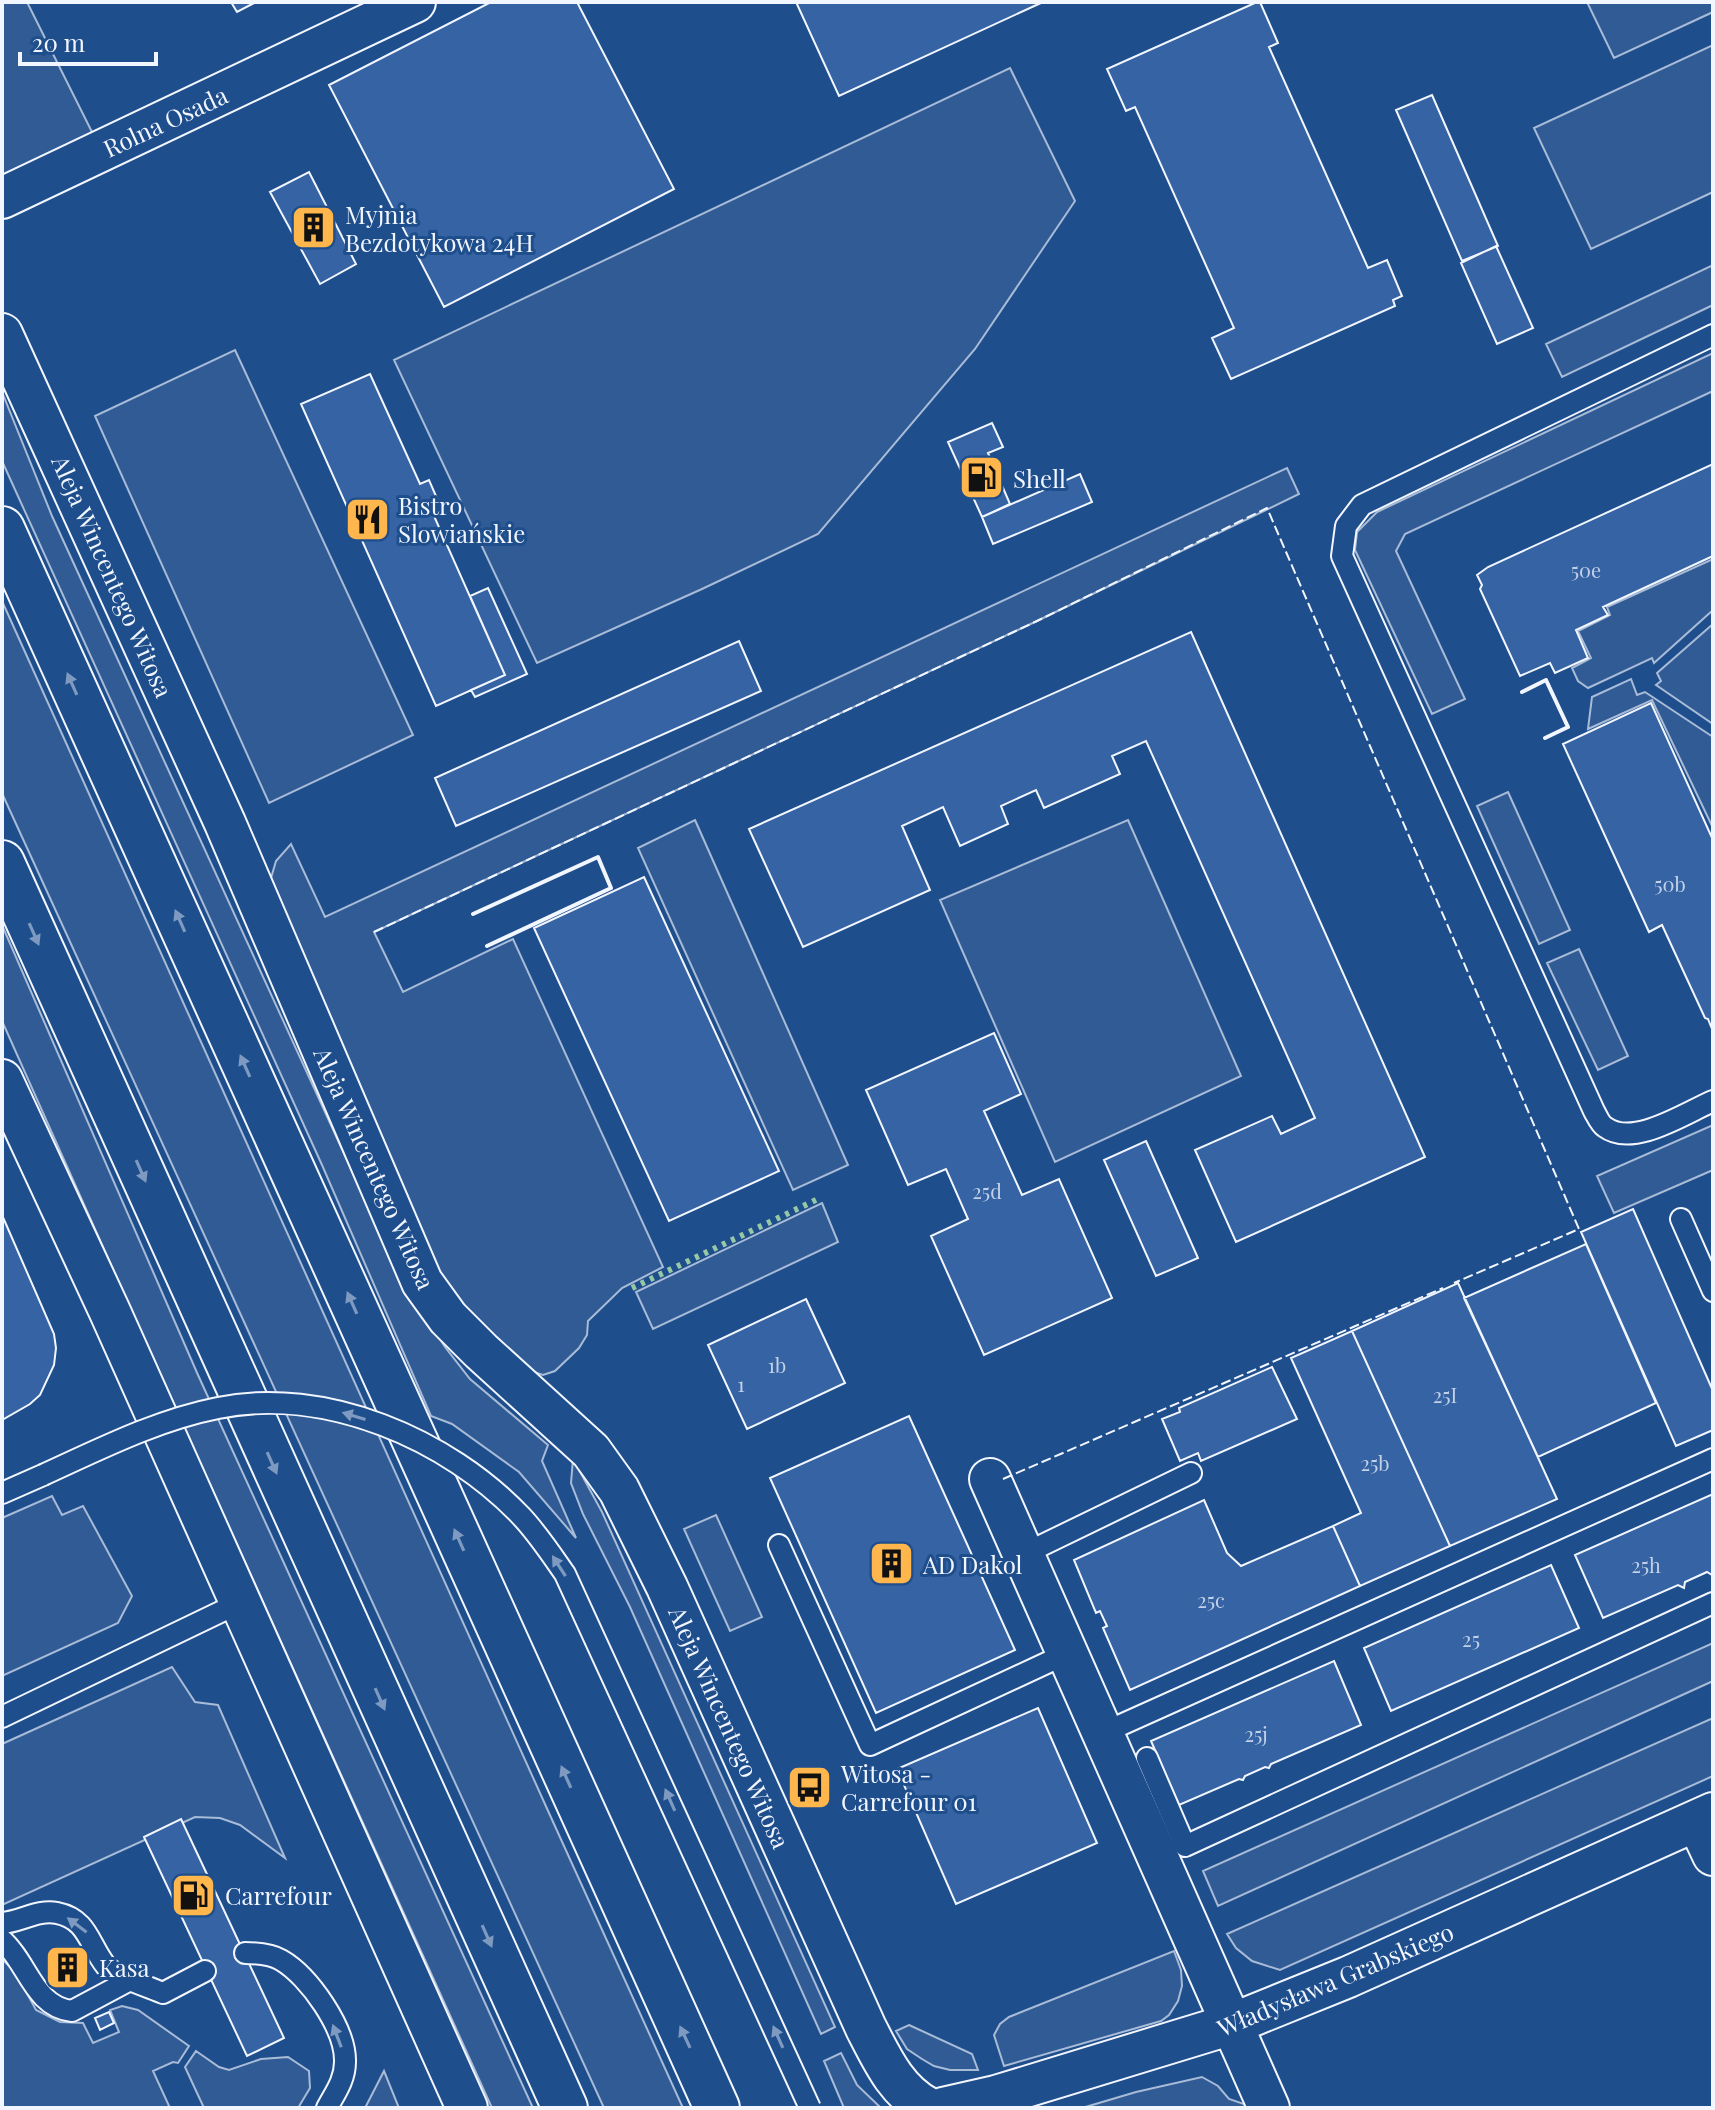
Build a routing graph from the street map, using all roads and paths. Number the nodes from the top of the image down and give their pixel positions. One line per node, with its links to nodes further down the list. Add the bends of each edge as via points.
1 (415, 2): 2 (street, Rolna Osada)
2 (2, 198)
3 (2, 334): 35 (street, Aleja Wincentego Witosa, via 225,823 422,1282 481,1351 591,1451 619,1490 866,2028 896,2083)
4 (1713, 335): 8 (lane, via 1362,505 1346,526 1342,556 1603,1126 1621,1134 1643,1133)
5 (2, 529): 33 (main road, one-way to 5)
6 (2, 863): 32 (main road, one-way to 32)
7 (2, 1080): 17 (street)
8 (1713, 1101)
9 (1681, 1219): 10 (lane)
10 (1713, 1291)
11 (1713, 1459): 21 (lane)
12 (1191, 1473): 16 (lane)
13 (990, 1479): 16 (street)
14 (2, 1493): 34 (lane, one-way to 14, bridge, via 565,1574 520,1515 455,1462 408,1436 348,1413 243,1404 176,1418)
15 (779, 1545): 19 (lane, via 870,1745)
16 (1024, 1554): 19 (street)
17 (239, 1603): 20 (lane); 30 (street)
18 (1713, 1603): 22 (lane, via 1185,1846)
19 (1068, 1653): 21 (street)
20 (2, 1717)
21 (1103, 1733): 29 (street)
22 (1147, 1758)
23 (1708, 1830): 29 (street, Władysława Grabskiego)
24 (2, 1923): 28 (lane, one-way to 24, via 107,1968 75,1920 55,1912)
25 (2, 1940): 28 (lane, via 42,1997 63,2010 72,2011)
26 (245, 1953): 31 (lane, one-way to 26, via 342,2083 340,2036 299,1973 279,1958)
27 (205, 1971): 28 (lane, via 163,1993)
28 (132, 1979)
29 (1232, 2024): 36 (street, Władysława Grabskiego); 37 (street)
30 (454, 2096)
31 (327, 2108)
32 (565, 2108)
33 (717, 2108)
34 (810, 2108)
35 (928, 2108)
36 (943, 2108)
37 (1269, 2108)

